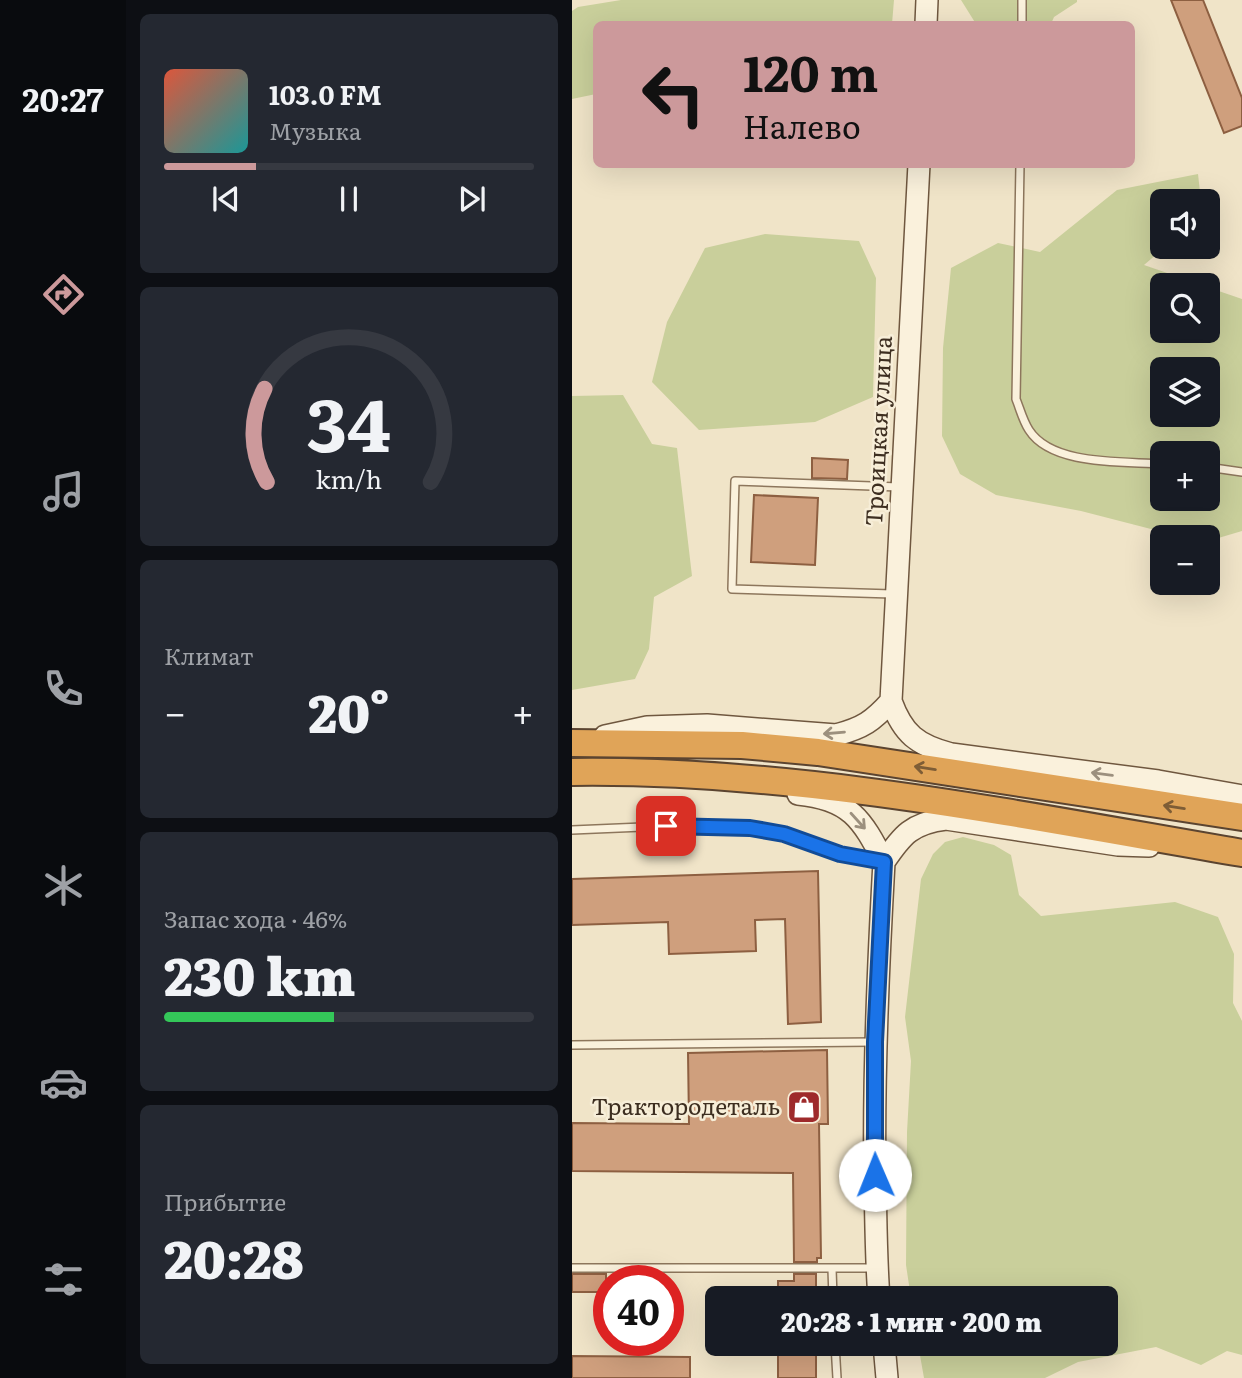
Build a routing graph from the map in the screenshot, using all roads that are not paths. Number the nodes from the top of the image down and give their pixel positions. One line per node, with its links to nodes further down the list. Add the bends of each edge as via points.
1 (927, 0): 3 (street)
2 (1022, 0): 4 (lane)
3 (926, 21)
4 (1022, 21)
5 (919, 168): 10 (street, Троицкая улица)
6 (1020, 168): 7 (lane, via 1016,399 1029,430 1047,448 1077,457)
7 (1150, 463)
8 (1220, 469): 9 (lane)
9 (1242, 472)
10 (902, 487): 11 (street, Троицкая улица); 11 (lane, via 735,481 731,589)
11 (897, 594): 12 (street, Троицкая улица)
12 (891, 701): 13 (street, one-way to 13, via 873,721 836,734 707,725 647,727); 16 (street, one-way to 12, via 932,749 911,737 898,721)
13 (572, 743): 17 (highway, one-way to 13, via 818,752 742,745)
14 (572, 772): 15 (highway)
15 (628, 772): 19 (highway, via 815,786); 21 (street, one-way to 21, via 689,784 814,796 844,806 860,819)
16 (1242, 796)
17 (1242, 817)
18 (572, 831): 21 (lane, via 750,828)
19 (1204, 846): 20 (highway); 21 (street, via 1117,845 946,819 911,829)
20 (1242, 853)
21 (884, 862): 22 (street)
22 (875, 1042): 23 (lane); 25 (street)
23 (572, 1045)
24 (572, 1268): 26 (lane)
25 (876, 1268): 26 (lane); 28 (street)
26 (832, 1269): 27 (lane)
27 (833, 1286)
28 (878, 1286)
29 (836, 1356): 31 (lane)
30 (885, 1356): 32 (street)
31 (837, 1378)
32 (887, 1378)

